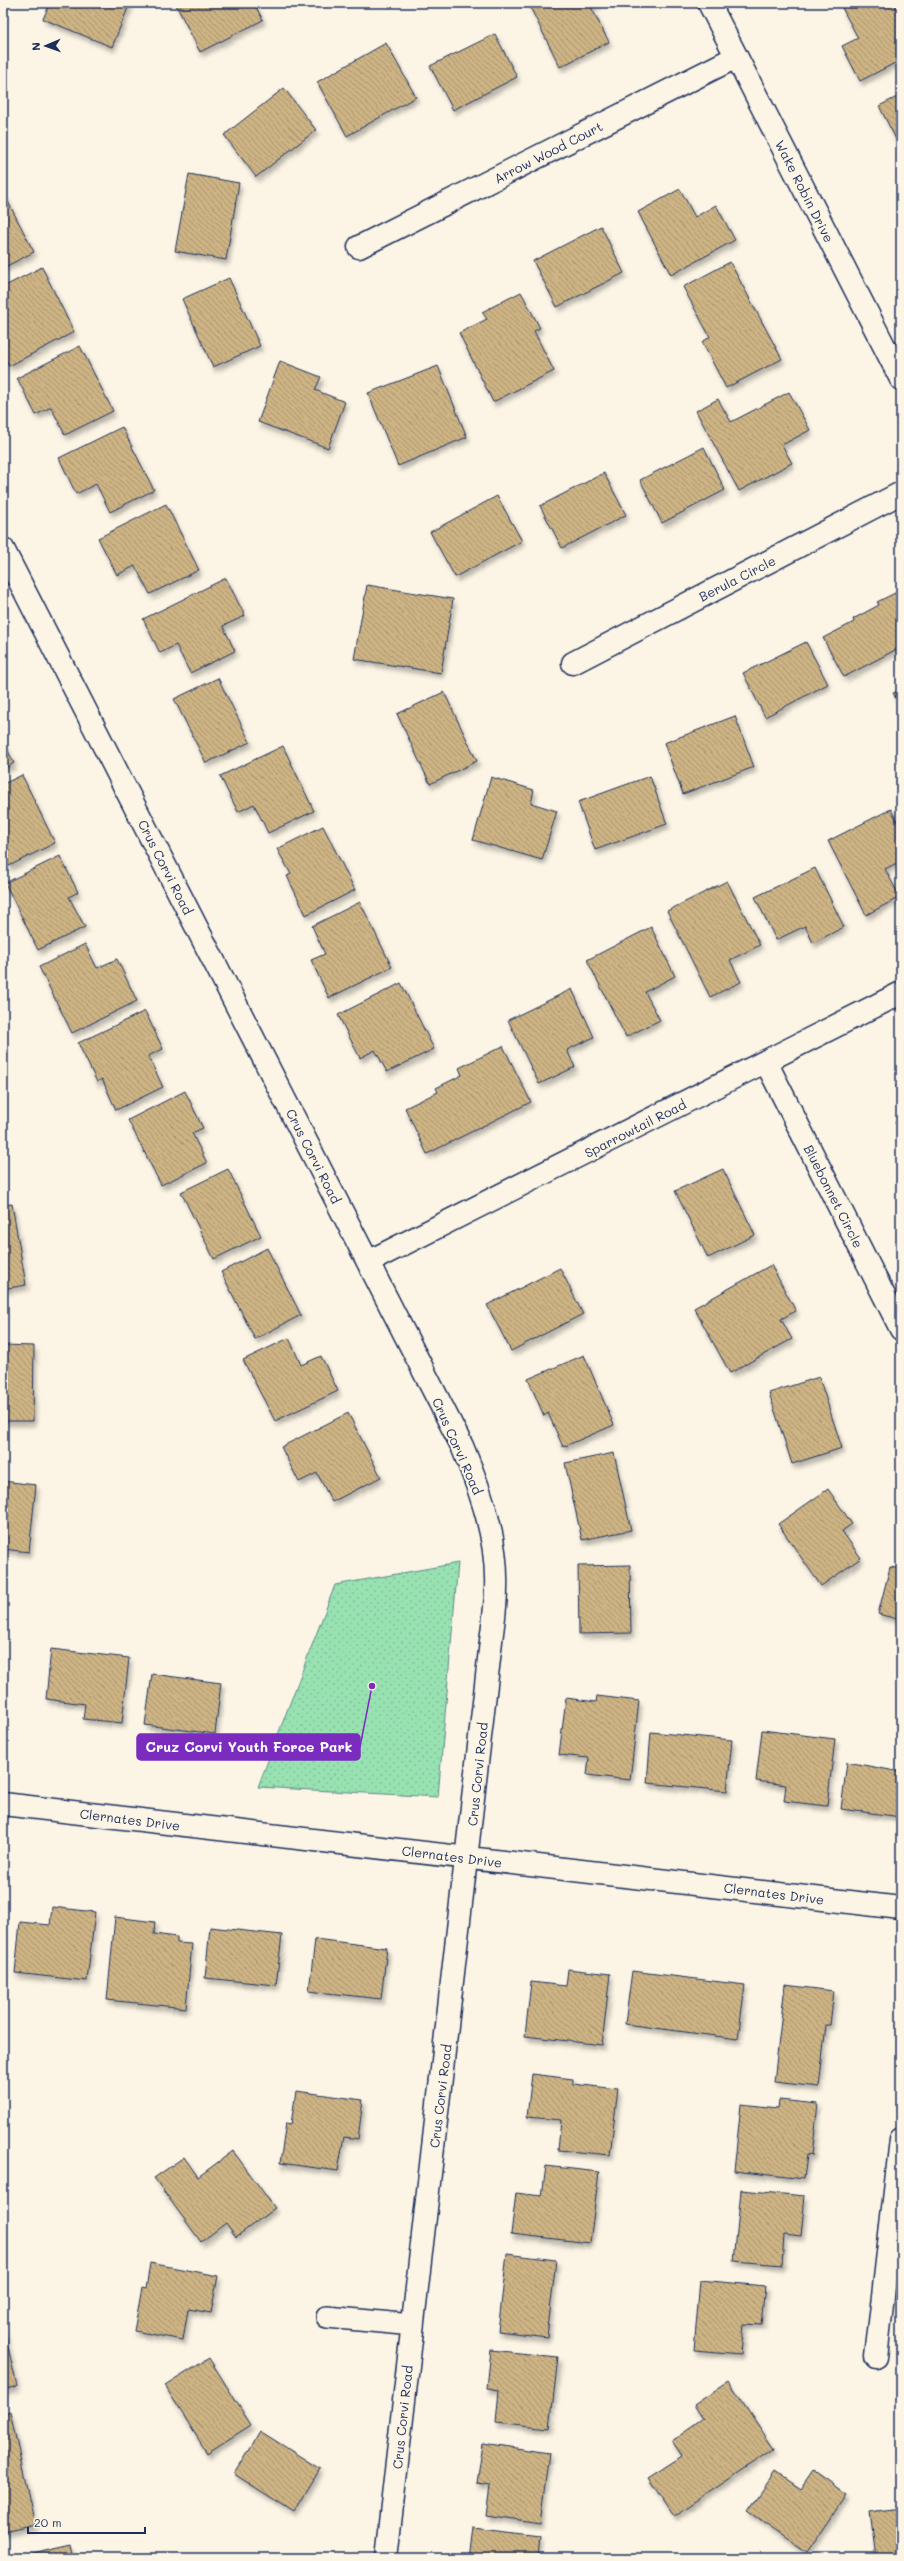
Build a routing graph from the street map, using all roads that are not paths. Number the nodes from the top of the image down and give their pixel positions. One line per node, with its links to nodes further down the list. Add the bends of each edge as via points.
1 (709, 3): 2 (street, Wake Robin Drive)
2 (736, 57): 3 (street, Arrow Wood Court); 4 (street, Wake Robin Drive)
3 (359, 247)
4 (901, 379)
5 (901, 494): 7 (street, Berula Circle)
6 (3, 549): 10 (street, Crus Corvi Road)
7 (573, 663)
8 (901, 993): 9 (street, Sparrowtail Road)
9 (766, 1062): 10 (street, Sparrowtail Road); 11 (street, Bluebonnet Circle)
10 (368, 1262): 13 (street, Crus Corvi Road, via 462,1446 481,1492 493,1539 496,1588)
11 (901, 1329)
12 (3, 1804): 13 (street, Clernates Drive)
13 (468, 1858): 14 (street, Clernates Drive); 17 (street, Crus Corvi Road)
14 (901, 1908)
15 (901, 2139): 18 (street)
16 (327, 2317): 17 (lane)
17 (413, 2325): 19 (street, Crus Corvi Road)
18 (876, 2358)
19 (386, 2558)

